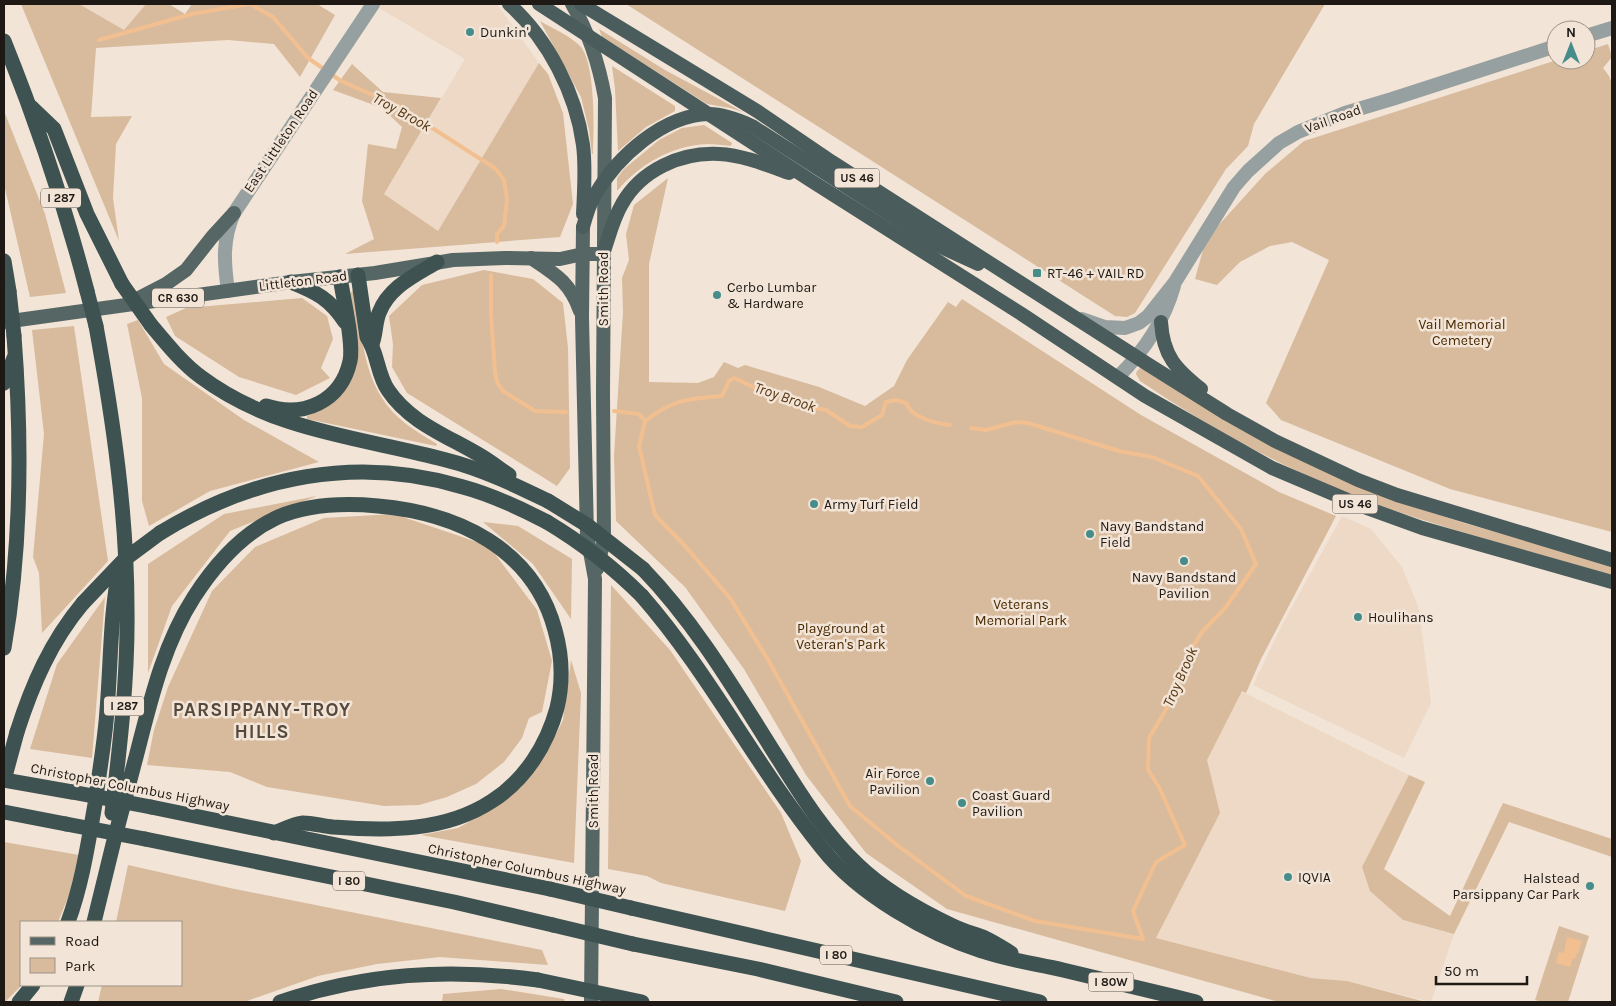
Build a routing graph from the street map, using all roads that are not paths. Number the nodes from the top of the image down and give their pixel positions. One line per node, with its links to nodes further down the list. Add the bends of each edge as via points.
1 (373, 4): 15 (street, East Littleton Road)
2 (509, 4): 16 (highway, via 551,57 574,107 584,153)
3 (539, 4): 8 (highway, US 46)
4 (572, 4): 8 (main road, Smith Road)
5 (581, 4): 26 (highway, US 46, via 757,111)
6 (1612, 28): 7 (street)
7 (1596, 33)
8 (588, 36): 12 (highway, US 46); 13 (main road, Smith Road, via 605,98)
9 (4, 41): 11 (highway, I 287)
10 (1546, 49): 25 (street, Vail Road, via 1328,118 1280,143 1234,187)
11 (30, 106): 37 (highway, bridge, via 54,129 87,214 122,284 166,343); 42 (highway, I 287, bridge, via 75,243 96,326 114,434)
12 (708, 114): 13 (highway, via 687,117 655,132 624,158); 14 (highway, US 46); 26 (highway, via 752,126 939,246)
13 (604, 182): 16 (highway, via 594,196); 18 (main road, Smith Road)
14 (813, 182): 18 (highway, via 737,157 719,154 688,157 652,172 633,187 616,215); 38 (highway, US 46)
15 (234, 213): 27 (street, East Littleton Road, via 225,244); 28 (main road, via 182,273)
16 (583, 227): 17 (main road, Smith Road)
17 (583, 254): 18 (main road, Littleton Road / CR 630); 19 (main road, Littleton Road / CR 630, via 560,259); 30 (main road, Smith Road)
18 (603, 254): 44 (main road, Smith Road, via 604,540)
19 (531, 258): 21 (main road, Littleton Road / CR 630); 30 (main road, via 564,281)
20 (4, 261): 35 (highway, bridge)
21 (437, 262): 22 (main road, Littleton Road / CR 630); 34 (highway, via 388,296 379,315)
22 (358, 275): 23 (main road, Littleton Road / CR 630); 34 (highway, via 367,337)
23 (340, 277): 24 (main road, Littleton Road / CR 630); 33 (highway)
24 (291, 282): 27 (main road, Littleton Road / CR 630); 33 (highway, via 324,298)
25 (1175, 282): 29 (street, Vail Road, via 1148,316 1125,328 1105,327); 32 (street, Vail Road)
26 (1030, 289): 29 (highway, US 46)
27 (228, 291): 28 (main road, Littleton Road / CR 630)
28 (128, 304): 31 (main road, Littleton Road / CR 630)
29 (1072, 316): 36 (highway, US 46)
30 (582, 318): 44 (main road, Smith Road, via 587,536)
31 (4, 322)
32 (1161, 322): 36 (street, Vail Road); 40 (highway, via 1164,346 1173,363 1184,376)
33 (347, 325): 37 (highway, via 350,361 344,378 326,399 314,406 299,411 268,407)
34 (372, 344): 41 (highway, via 385,384 404,409)
35 (15, 354): 39 (highway); 46 (highway, via 19,407 18,512)
36 (1137, 357): 38 (street, Vail Road); 40 (highway, US 46)
37 (200, 376): 41 (highway, via 241,402 287,422 448,460 495,476)
38 (1118, 378): 45 (highway, US 46, via 1272,468 1329,493 1422,528)
39 (4, 383)
40 (1242, 423): 43 (highway, US 46, via 1312,459 1397,495)
41 (548, 501): 53 (highway, bridge, via 587,525 644,570 673,601 704,642 836,844 883,886 927,914 986,938)
42 (125, 542): 50 (highway, I 287, via 126,672); 51 (highway, via 115,592 100,766 81,884)
43 (1612, 560)
44 (595, 579): 59 (main road, Smith Road)
45 (1612, 582)
46 (4, 648)
47 (4, 780): 49 (highway, Christopher Columbus Highway / I 80, bridge); 53 (highway, bridge, via 33,687 51,648 71,617 105,578 160,534 201,510 244,492 292,479 352,472 441,480 484,493 547,522 604,560 642,596 687,652 823,850 870,893 922,926 952,940 984,952)
48 (4, 812): 61 (highway, I 80, bridge, via 454,902)
49 (274, 833): 50 (highway, via 302,823 368,828 437,824 482,807 524,772 545,740 557,708 561,682 558,641 546,603 536,587 524,570 494,543 433,516 364,505 298,511 278,518 246,537 206,580 173,636 147,714); 62 (highway, Christopher Columbus Highway / I 80, bridge, via 550,889)
50 (106, 869): 52 (highway, I 287)
51 (68, 921)
52 (94, 921)
53 (1026, 961): 63 (highway, I 80W)
54 (32, 986): 56 (highway)
55 (77, 986): 57 (highway)
56 (19, 1002)
57 (71, 1002)
58 (280, 1002): 60 (highway, bridge, via 343,985 408,975 473,974 538,980)
59 (591, 1002)
60 (642, 1002)
61 (896, 1002)
62 (1040, 1002)
63 (1196, 1002)

